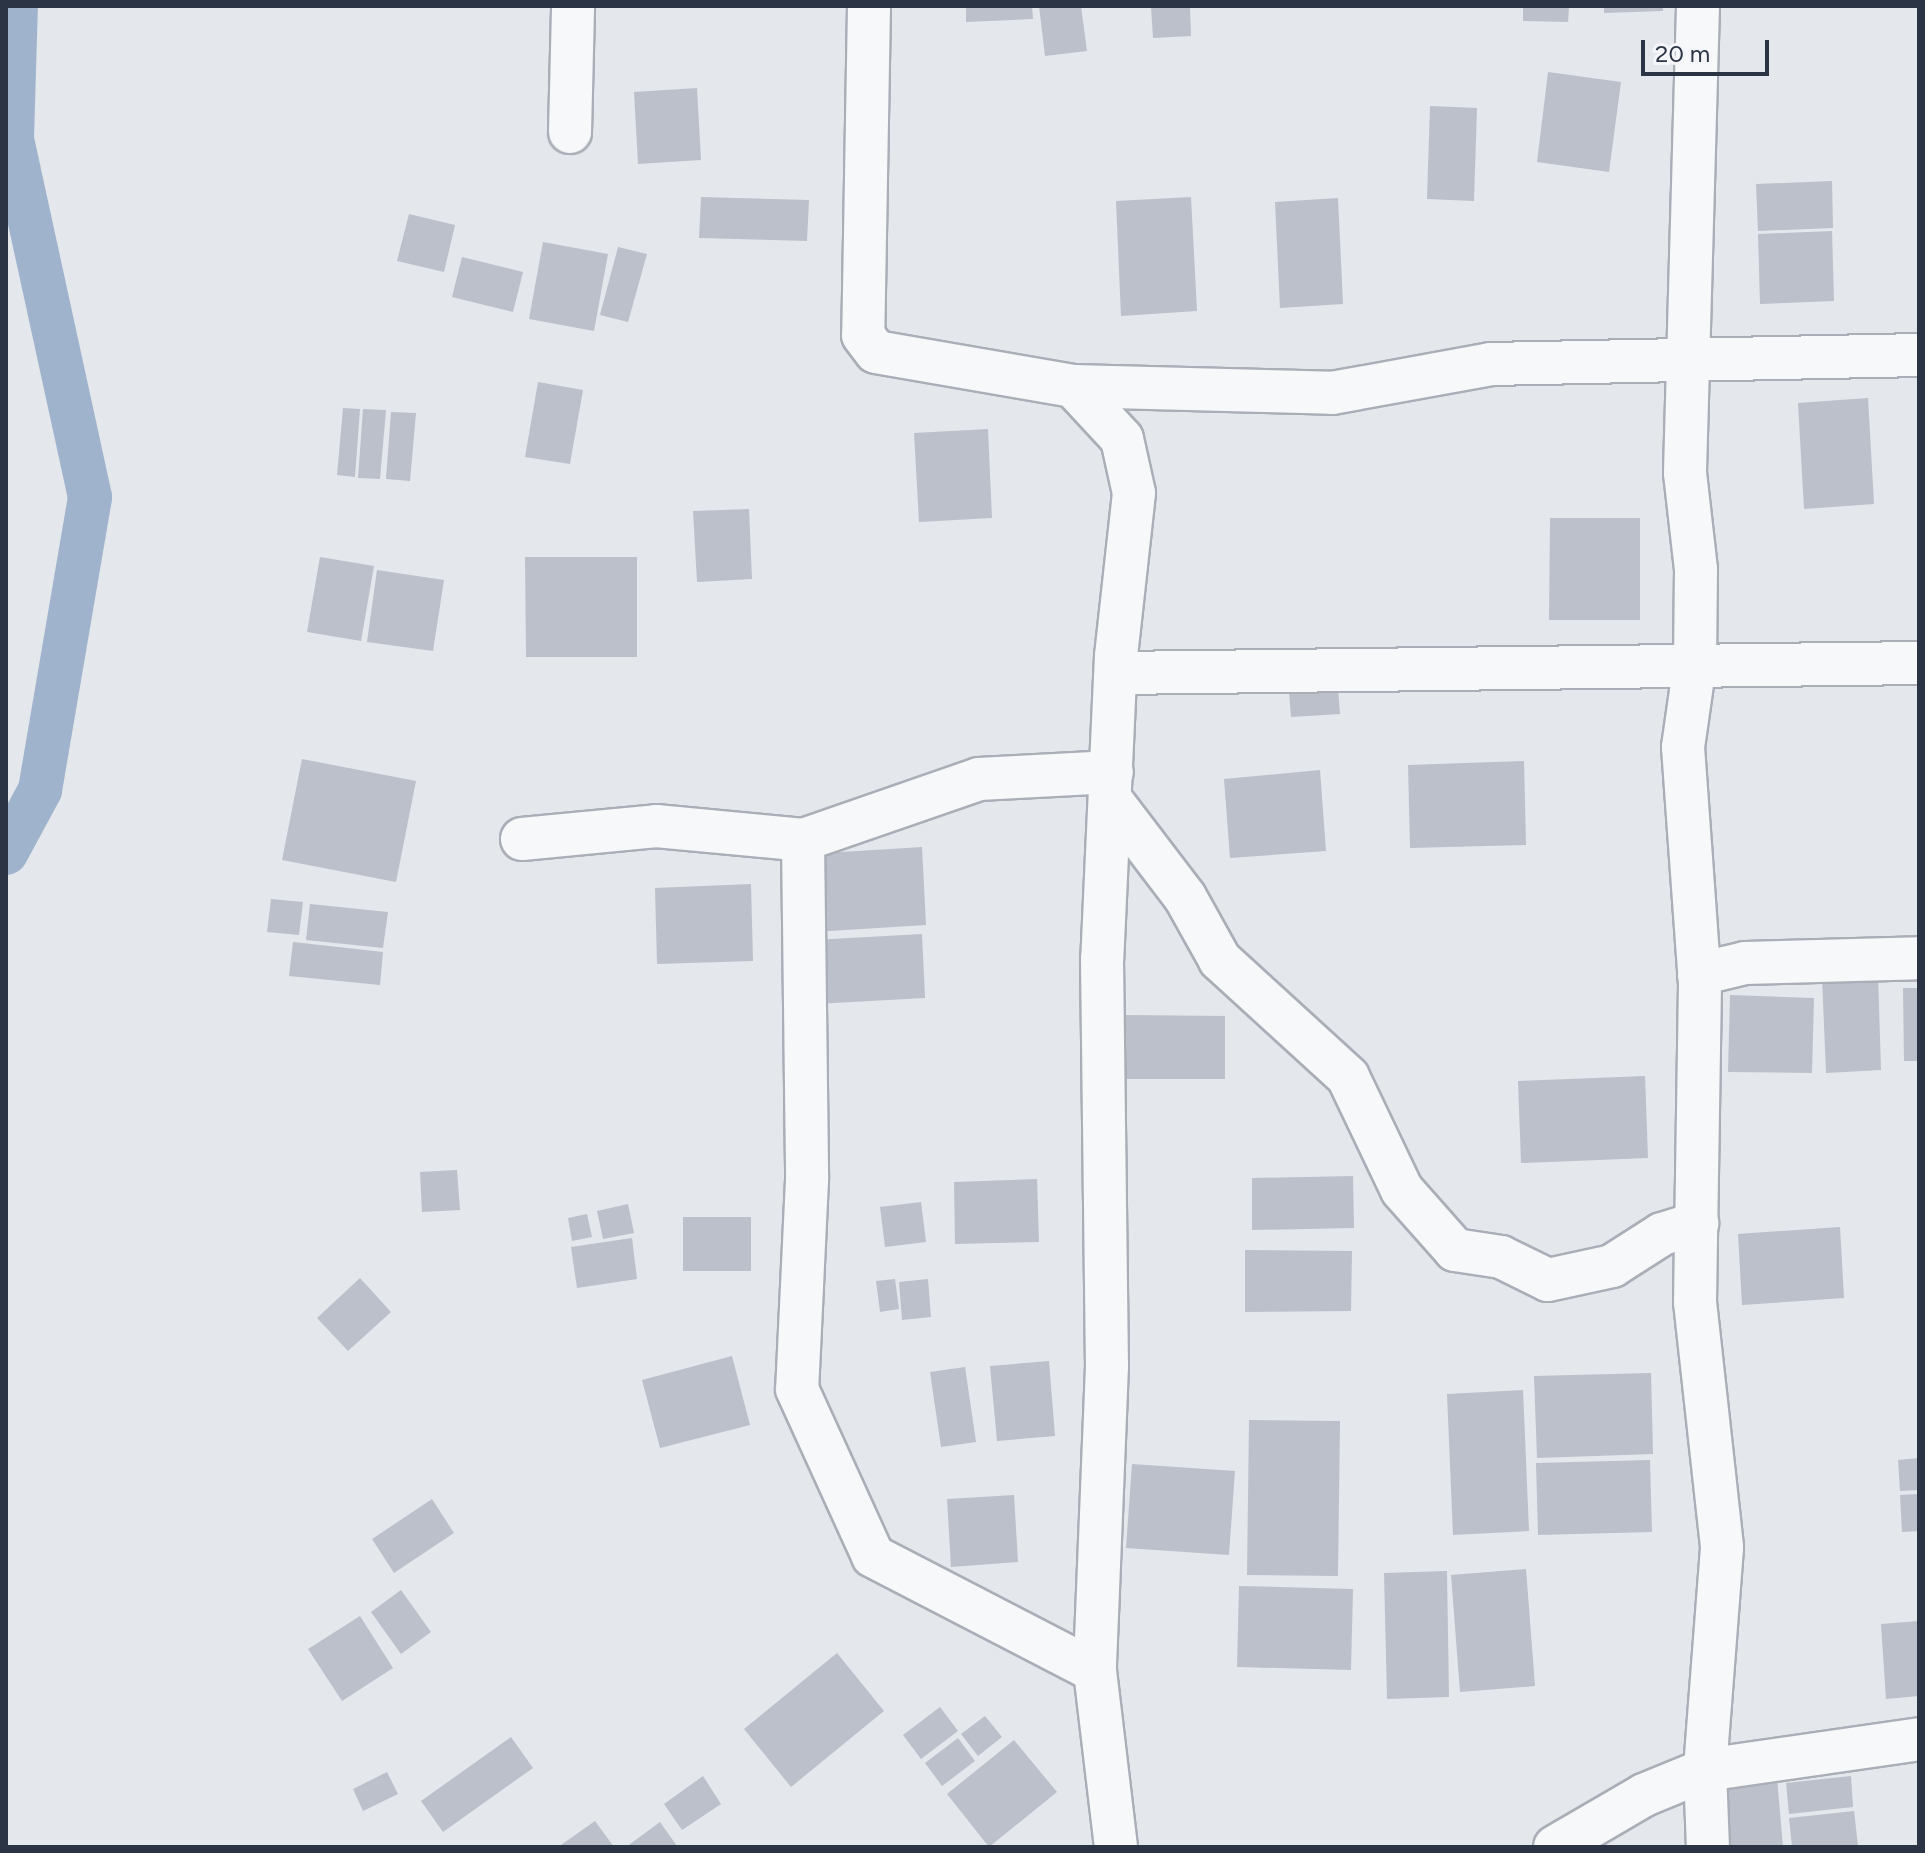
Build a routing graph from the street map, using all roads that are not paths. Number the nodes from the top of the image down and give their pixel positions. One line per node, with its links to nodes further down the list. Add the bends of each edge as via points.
1 (573, 6): 4 (street)
2 (869, 6): 7 (street, via 866,346)
3 (1698, 6): 6 (street)
4 (570, 132)
5 (1919, 355): 6 (street)
6 (1692, 356): 7 (street, via 1491,364 1332,393); 8 (street, via 1685,473 1696,569)
7 (1073, 386): 10 (street, via 1108,419 1131,462 1134,543)
8 (1695, 663): 9 (street); 10 (street); 15 (street, via 1683,762)
9 (1919, 663)
10 (1116, 673): 11 (street)
11 (1112, 786): 13 (street, via 979,779); 16 (street, via 1220,960 1348,1077 1402,1190 1455,1250 1501,1257 1548,1280 1612,1266 1662,1234); 17 (street, via 1102,959 1107,1366)
12 (522, 839): 13 (street, via 656,826)
13 (803, 840): 17 (street, via 807,1180 797,1389 873,1556)
14 (1919, 958): 15 (street, via 1745,963)
15 (1699, 974): 16 (street)
16 (1697, 1223): 19 (street, via 1698,1349 1722,1548)
17 (1095, 1671): 20 (street)
18 (1919, 1739): 19 (street)
19 (1705, 1770): 21 (street, via 1644,1795); 22 (street)
20 (1104, 1840)
21 (1555, 1847)
22 (1708, 1847)

